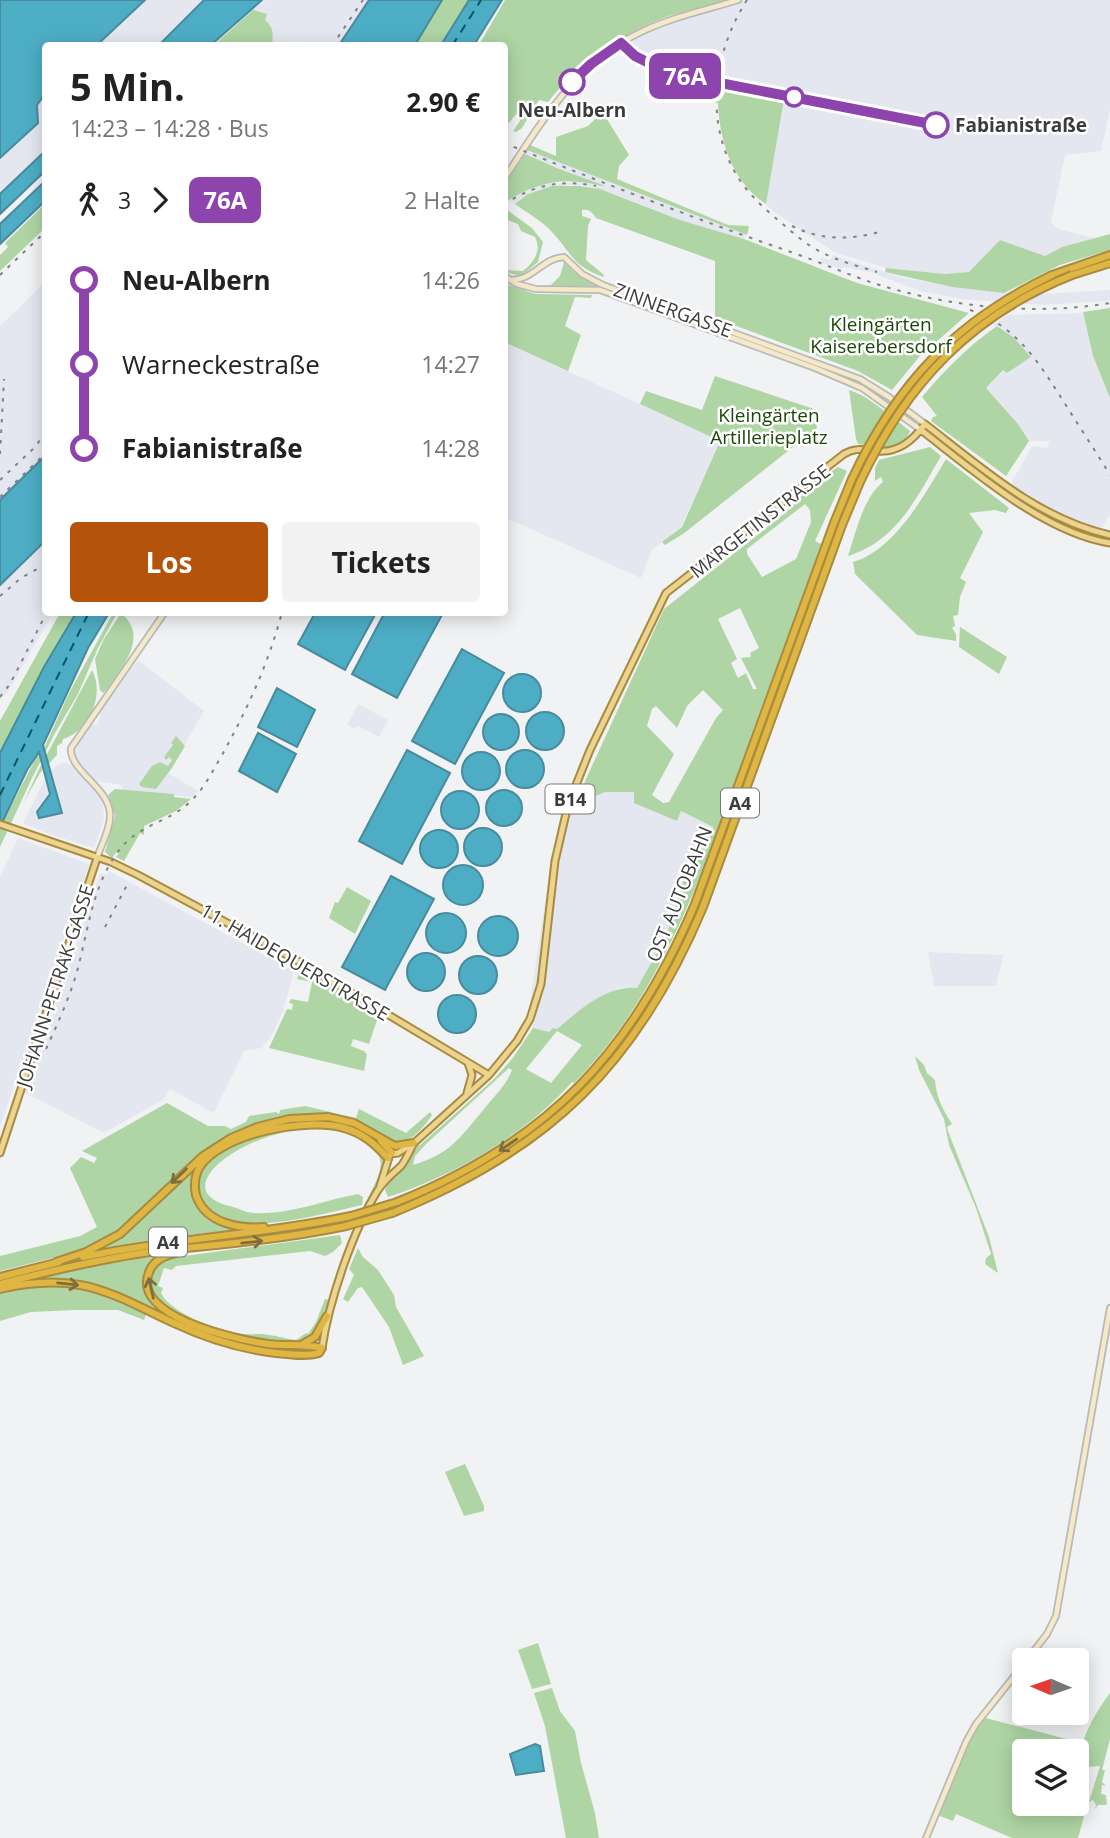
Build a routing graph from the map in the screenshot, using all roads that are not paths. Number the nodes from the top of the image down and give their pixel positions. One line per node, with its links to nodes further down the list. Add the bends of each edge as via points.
1 (738, 0): 2 (main road, via 642,31 598,59 556,101)
2 (508, 173)
3 (1110, 255): 8 (highway, A4, bridge, via 1052,275 993,307 943,347 895,403 866,450)
4 (1110, 263): 8 (highway, A4, bridge, via 1025,296 948,353 895,417)
5 (510, 280): 6 (main road, ZINNERGASSE, via 536,289 600,290); 6 (main road, ZINNERGASSE, via 524,278 549,260 564,257 603,285)
6 (844, 376): 7 (main road, via 860,379 889,397)
7 (923, 427): 9 (main road, via 1035,506); 10 (main road, via 1019,505); 15 (main road, MARGETINSTRASSE / B14, via 905,446 893,450 853,449 666,593 568,805 555,861 541,984 530,1019)
8 (856, 480): 24 (highway, OST AUTOBAHN / A4, one-way to 24, bridge, via 834,523 680,939 627,1030 565,1100 480,1163 397,1202); 25 (highway, OST AUTOBAHN / A4, one-way to 8, bridge, via 346,1226 392,1213 462,1183 544,1129 612,1063 655,1003 703,907)
9 (1110, 535)
10 (1110, 543)
11 (162, 616): 13 (main road, via 73,744 71,756 109,808 110,819)
12 (0, 824): 13 (main road, 11. HAIDEQUERSTRASSE)
13 (97, 858): 14 (main road, 11. HAIDEQUERSTRASSE, via 300,962); 19 (main road, JOHANN-PETRAK-GASSE)
14 (468, 1063): 15 (main road, 11. HAIDEQUERSTRASSE); 16 (main road, via 472,1075)
15 (489, 1075): 16 (main road)
16 (466, 1096): 18 (main road)
17 (375, 1134): 18 (highway, via 395,1146); 20 (highway); 26 (highway, one-way to 26, via 348,1121 320,1117 289,1119 245,1132 202,1156 121,1234)
18 (414, 1143): 20 (main road); 21 (main road)
19 (0, 1153)
20 (392, 1157): 21 (main road); 22 (main road); 23 (main road); 24 (highway, via 357,1132 310,1124 251,1135 206,1160 195,1187 207,1212 237,1226)
21 (404, 1159): 22 (main road)
22 (396, 1169): 23 (main road)
23 (379, 1189): 30 (main road)
24 (280, 1229): 26 (highway, A4)
25 (185, 1249): 28 (highway, A4, via 88,1264); 31 (highway, one-way to 25, via 210,1331 157,1304 148,1289 150,1270 161,1258)
26 (57, 1262): 27 (highway, A4)
27 (0, 1277)
28 (0, 1287): 32 (highway, one-way to 32, via 41,1282 81,1285 235,1345 310,1355)
29 (1110, 1308): 33 (main road, via 1058,1607)
30 (327, 1316): 31 (highway, via 315,1337); 32 (main road)
31 (297, 1346): 32 (highway)
32 (322, 1348)
33 (1036, 1648)
34 (1012, 1678): 35 (main road, via 966,1742)
35 (926, 1838)

